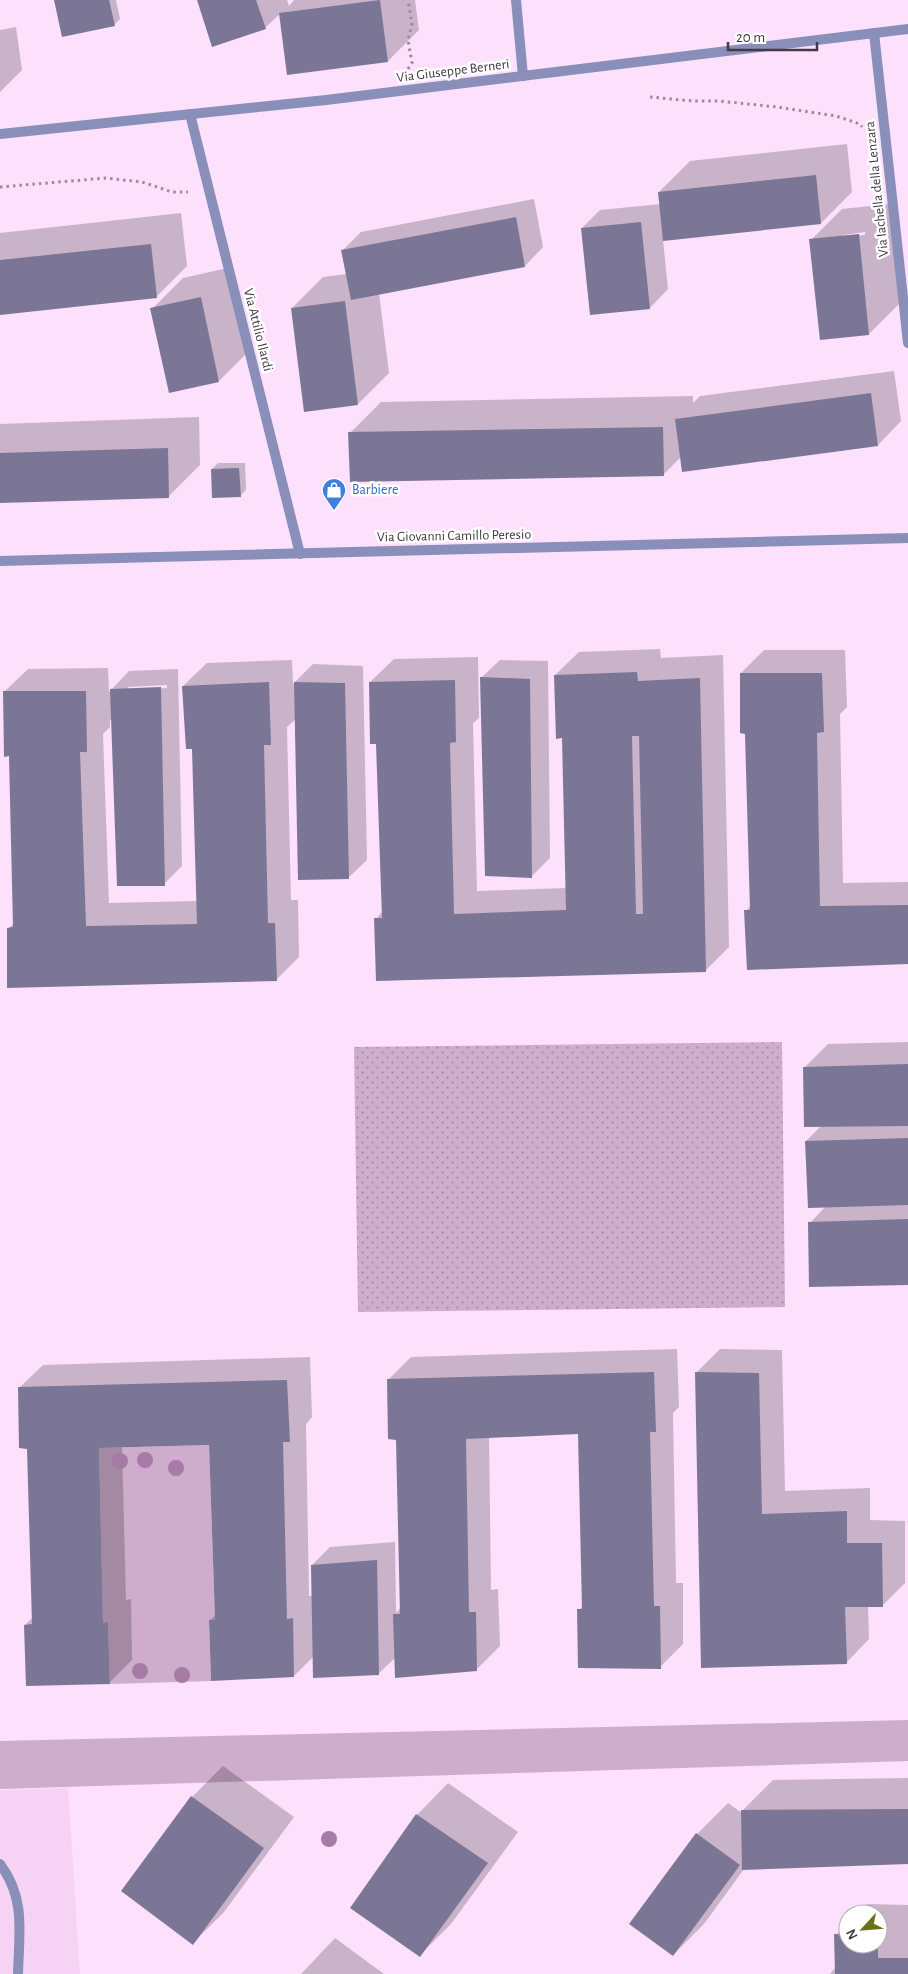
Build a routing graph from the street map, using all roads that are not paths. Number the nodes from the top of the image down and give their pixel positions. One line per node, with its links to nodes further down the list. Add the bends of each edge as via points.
1 (516, 0): 4 (street)
2 (908, 29): 3 (street, Via Giuseppe Berneri)
3 (874, 33): 4 (street, Via Giuseppe Berneri); 7 (street, Via Iachella della Lenzara)
4 (523, 76): 5 (street, Via Giuseppe Berneri)
5 (190, 114): 6 (street, Via Giuseppe Berneri); 9 (street, Via Attilio Ilardi)
6 (0, 134)
7 (908, 343)
8 (908, 538): 9 (street, Via Giovanni Camillo Peresio)
9 (300, 554): 10 (street, Via Giovanni Camillo Peresio)
10 (0, 561)
11 (0, 1864): 12 (street, via 11,1879 19,1904)
12 (18, 1974)

